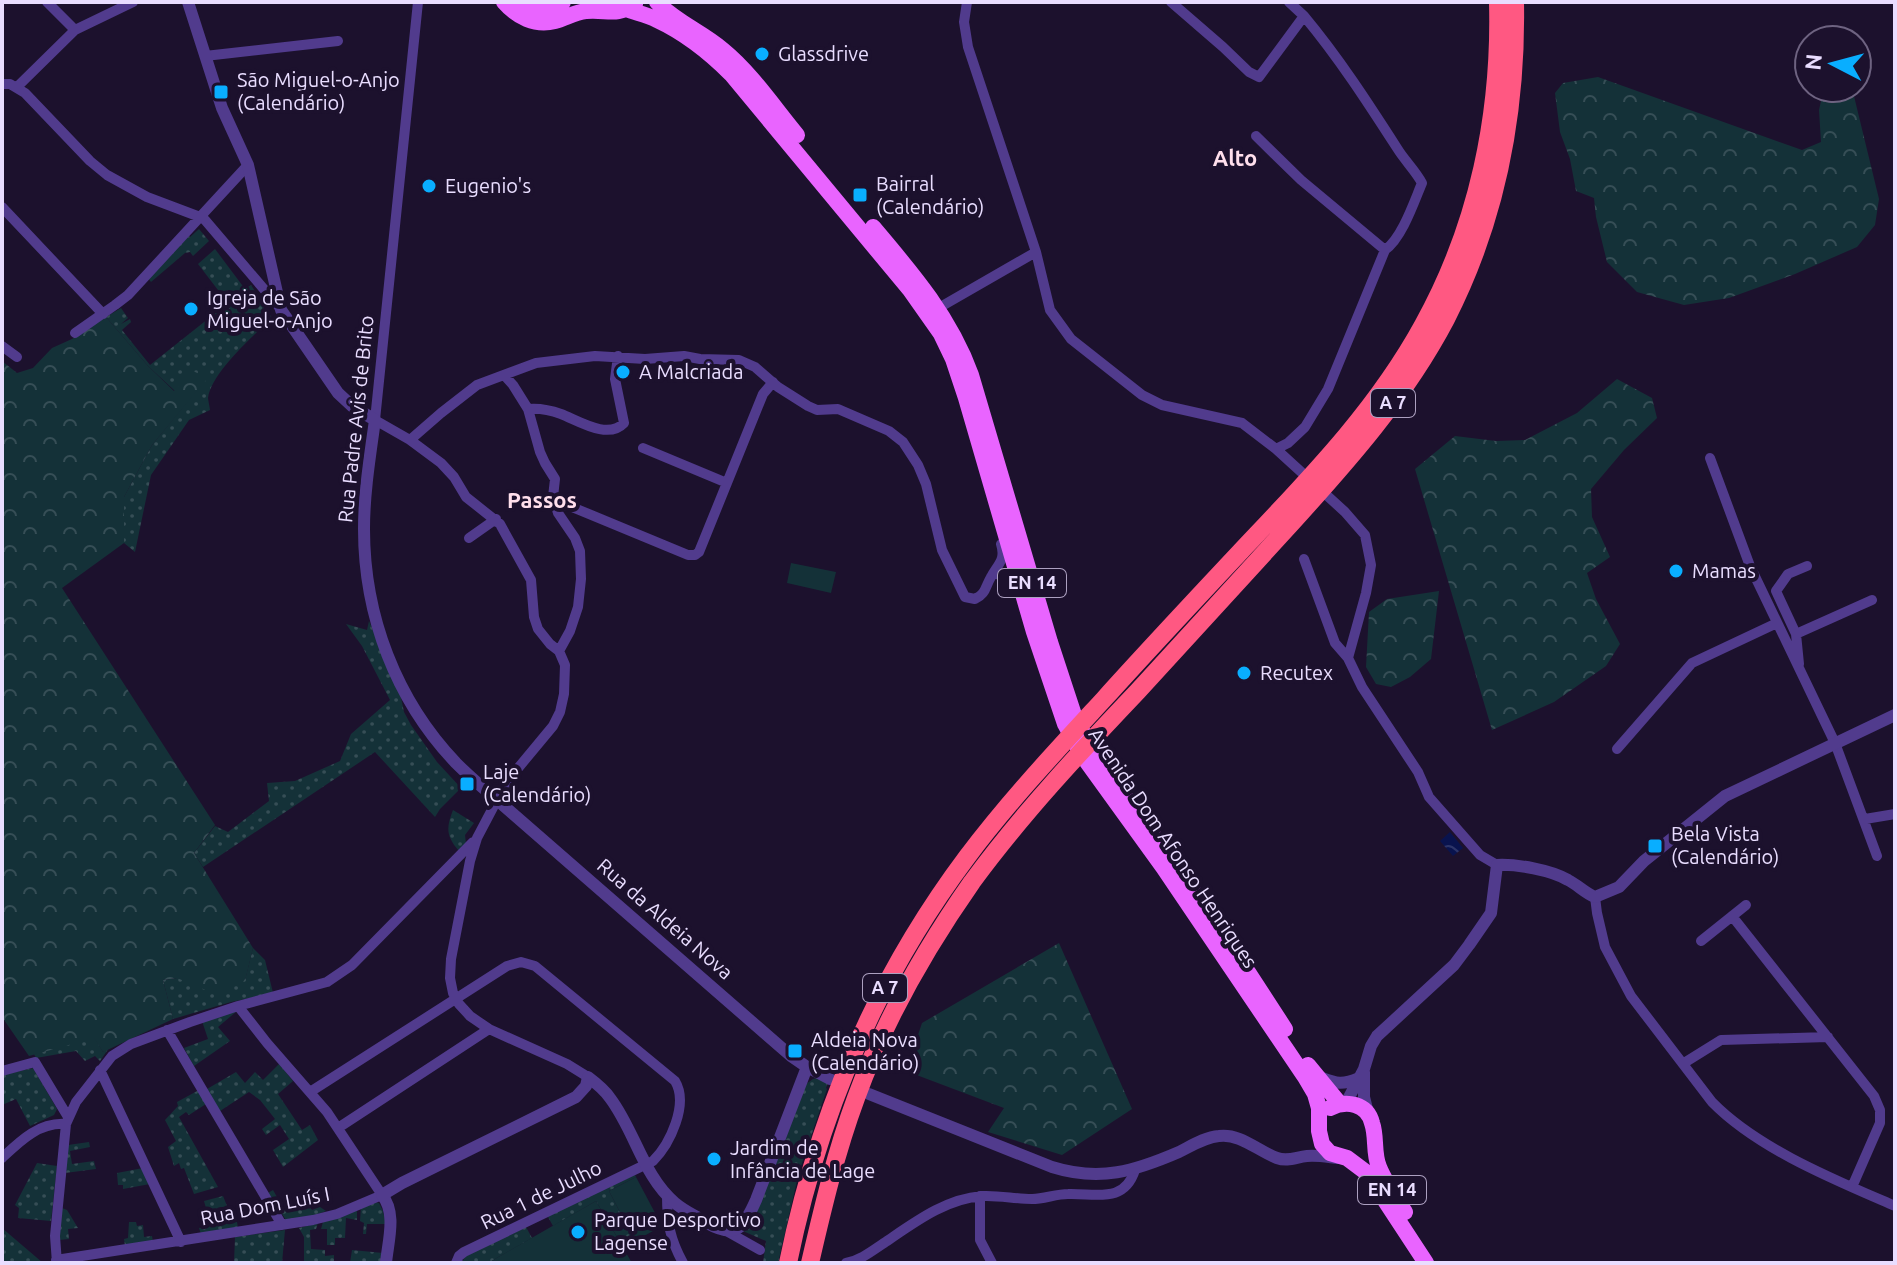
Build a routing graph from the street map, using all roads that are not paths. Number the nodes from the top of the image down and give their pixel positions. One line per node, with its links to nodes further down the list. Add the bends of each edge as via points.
1 (47, 2): 17 (street)
2 (133, 2): 17 (street)
3 (188, 2): 19 (street)
4 (418, 2): 42 (street, Rua Padre Avis de Brito)
5 (504, 2): 14 (main road, Avenida Dom Afonso Henriques, via 518,15 543,23)
6 (520, 2): 7 (main road, via 544,11)
7 (563, 2)
8 (657, 2): 85 (main road, Avenida Dom Afonso Henriques / EN 14, via 745,72 920,283 956,337 1075,718)
9 (967, 2): 29 (street, via 968,47)
10 (1171, 2): 16 (street, via 1259,77)
11 (1289, 2): 16 (street)
12 (1498, 2): 115 (highway, A 7, via 1496,85 1485,160 1450,271 1423,325 1375,400 1318,469 1056,751 955,874 911,941 848,1065 820,1139)
13 (1515, 2): 116 (highway, A 7, via 1512,97 1499,173 1469,266 1436,336 1400,394 1347,462 1065,769 963,896 893,1013 865,1076)
14 (593, 6): 15 (main road, Avenida Dom Afonso Henriques / EN 14, via 608,13)
15 (632, 6): 50 (main road, Avenida Dom Afonso Henriques / EN 14, via 717,60 910,290 953,359)
16 (1304, 16): 28 (street, via 1422,183)
17 (75, 30): 21 (street)
18 (338, 41): 19 (street)
19 (205, 56): 23 (street)
20 (2, 84): 21 (street)
21 (17, 87): 27 (street, via 107,175)
22 (1256, 136): 28 (street)
23 (248, 165): 24 (street); 25 (street)
24 (233, 182): 25 (street); 27 (street)
25 (254, 188): 30 (street)
26 (2, 207): 34 (street)
27 (200, 217): 31 (street); 34 (street, via 128,295)
28 (1385, 250): 45 (street, via 1328,389 1305,427)
29 (1036, 252): 32 (street); 45 (street, via 1050,310 1071,339 1142,395 1162,405 1242,423)
30 (273, 271): 31 (street); 33 (street)
31 (258, 283): 33 (street)
32 (942, 306)
33 (281, 310): 42 (street, via 338,393)
34 (103, 314): 35 (street)
35 (75, 333)
36 (2, 346): 38 (street)
37 (618, 356): 39 (street, via 536,363); 40 (street, via 739,360); 41 (street, via 621,427 602,429 559,413)
38 (17, 357)
39 (504, 375): 41 (street); 43 (street, via 468,391)
40 (773, 382): 47 (street, via 763,394); 54 (street, via 817,410 838,409 896,436 926,484 942,550 961,591 970,599 980,598)
41 (528, 409): 48 (street, via 540,452 555,479)
42 (375, 420): 43 (street); 65 (street, Rua Padre Avis de Brito, via 364,526 367,577 379,631 399,681 426,726)
43 (410, 440): 49 (street, via 441,463 466,497)
44 (643, 448): 47 (street)
45 (1280, 453): 60 (street, via 1365,535 1371,565)
46 (1710, 458): 56 (street)
47 (727, 483): 48 (street, via 695,555 567,505)
48 (556, 508): 59 (street, via 575,538 581,564 575,620)
49 (496, 519): 51 (street); 59 (street, via 531,580 538,629)
50 (1002, 522): 54 (street, via 998,532 1004,554); 57 (main road, Avenida Dom Afonso Henriques / EN 14)
51 (469, 538)
52 (1304, 559): 60 (street, via 1335,643)
53 (1807, 566): 58 (street, via 1788,574 1776,591)
54 (994, 573): 57 (street, via 1011,579 1025,628)
55 (1872, 600): 58 (street)
56 (1777, 623): 61 (street); 64 (street, via 1692,663)
57 (1034, 632): 94 (main road, Avenida Dom Afonso Henriques / EN 14, via 1065,724 1082,755 1305,1077 1319,1108)
58 (1796, 634): 61 (street)
59 (559, 651): 65 (street, via 566,680 560,712)
60 (1348, 658): 70 (street, via 1429,797 1480,855)
61 (1799, 670): 63 (street)
62 (1895, 715): 63 (street)
63 (1835, 743): 67 (street); 71 (street, via 1725,796 1619,887)
64 (1617, 749)
65 (497, 800): 68 (street); 81 (street, Rua da Aldeia Nova)
66 (1895, 814): 67 (street)
67 (1865, 819): 69 (street)
68 (477, 838): 75 (street, via 451,959); 76 (street, via 342,973 319,985)
69 (1877, 856)
70 (1497, 865): 71 (street, via 1556,874); 84 (street, via 1491,913 1454,965 1377,1036)
71 (1595, 897): 80 (street, via 1605,947 1631,996)
72 (1746, 905): 73 (street)
73 (1732, 916): 74 (street); 79 (street)
74 (1701, 941)
75 (456, 999): 77 (street); 88 (street); 100 (street, via 510,964 531,964 675,1081 680,1098 673,1133)
76 (238, 1006): 78 (street); 88 (street)
77 (489, 1029): 86 (street); 95 (street)
78 (167, 1030): 82 (street, via 119,1050); 107 (street)
79 (1828, 1037): 80 (street, via 1721,1040); 102 (street, via 1880,1110 1880,1123)
80 (1684, 1063): 102 (street, via 1712,1102 1747,1133)
81 (807, 1067): 87 (street, Rua da Aldeia Nova); 108 (street, via 747,1219)
82 (100, 1070): 92 (street); 109 (street)
83 (2, 1071): 92 (street, via 35,1062)
84 (1362, 1073): 85 (street, via 1337,1084); 90 (street); 91 (street)
85 (1316, 1076): 90 (main road, Avenida Dom Afonso Henriques / EN 14)
86 (588, 1077): 100 (street, via 611,1098); 103 (street, Rua Dom Luís I, via 576,1097)
87 (830, 1079)
88 (310, 1092): 95 (street)
89 (869, 1094): 101 (street, via 1062,1170)
90 (1343, 1103): 91 (main road, Avenida Dom Afonso Henriques / EN 14); 94 (main road, via 1331,1107)
91 (1368, 1114): 96 (main road, EN 14)
92 (65, 1116): 93 (street); 93 (street); 111 (street)
93 (53, 1124): 98 (street, via 32,1133)
94 (1319, 1127): 97 (street); 99 (main road, Avenida Dom Afonso Henriques / EN 14, via 1326,1149)
95 (338, 1128): 103 (street)
96 (1373, 1134): 99 (main road, EN 14, via 1365,1151); 120 (main road, EN 14, via 1379,1167)
97 (1306, 1156): 99 (street); 101 (street, via 1285,1160 1223,1135)
98 (2, 1158)
99 (1345, 1158): 119 (main road, Avenida Dom Afonso Henriques / EN 14, via 1367,1173)
100 (646, 1165): 104 (street); 113 (street, Rua 1 de Julho, via 464,1252)
101 (1135, 1170): 105 (street, via 1124,1188 1109,1194)
102 (1852, 1187): 106 (street)
103 (382, 1195): 107 (street, Rua Dom Luís I, via 325,1217); 112 (street, via 390,1215)
104 (667, 1196): 108 (street); 114 (street, via 669,1232)
105 (980, 1196): 117 (street, via 947,1203); 118 (street, via 980,1240)
106 (1895, 1206)
107 (282, 1225): 109 (street, Rua Dom Luís I)
108 (728, 1232): 110 (street)
109 (181, 1242): 111 (street, Rua Dom Luís I)
110 (760, 1250)
111 (56, 1262)
112 (386, 1263)
113 (456, 1263)
114 (683, 1263)
115 (788, 1263)
116 (810, 1263)
117 (846, 1263)
118 (992, 1263)
119 (1426, 1263)
120 (1438, 1263)

